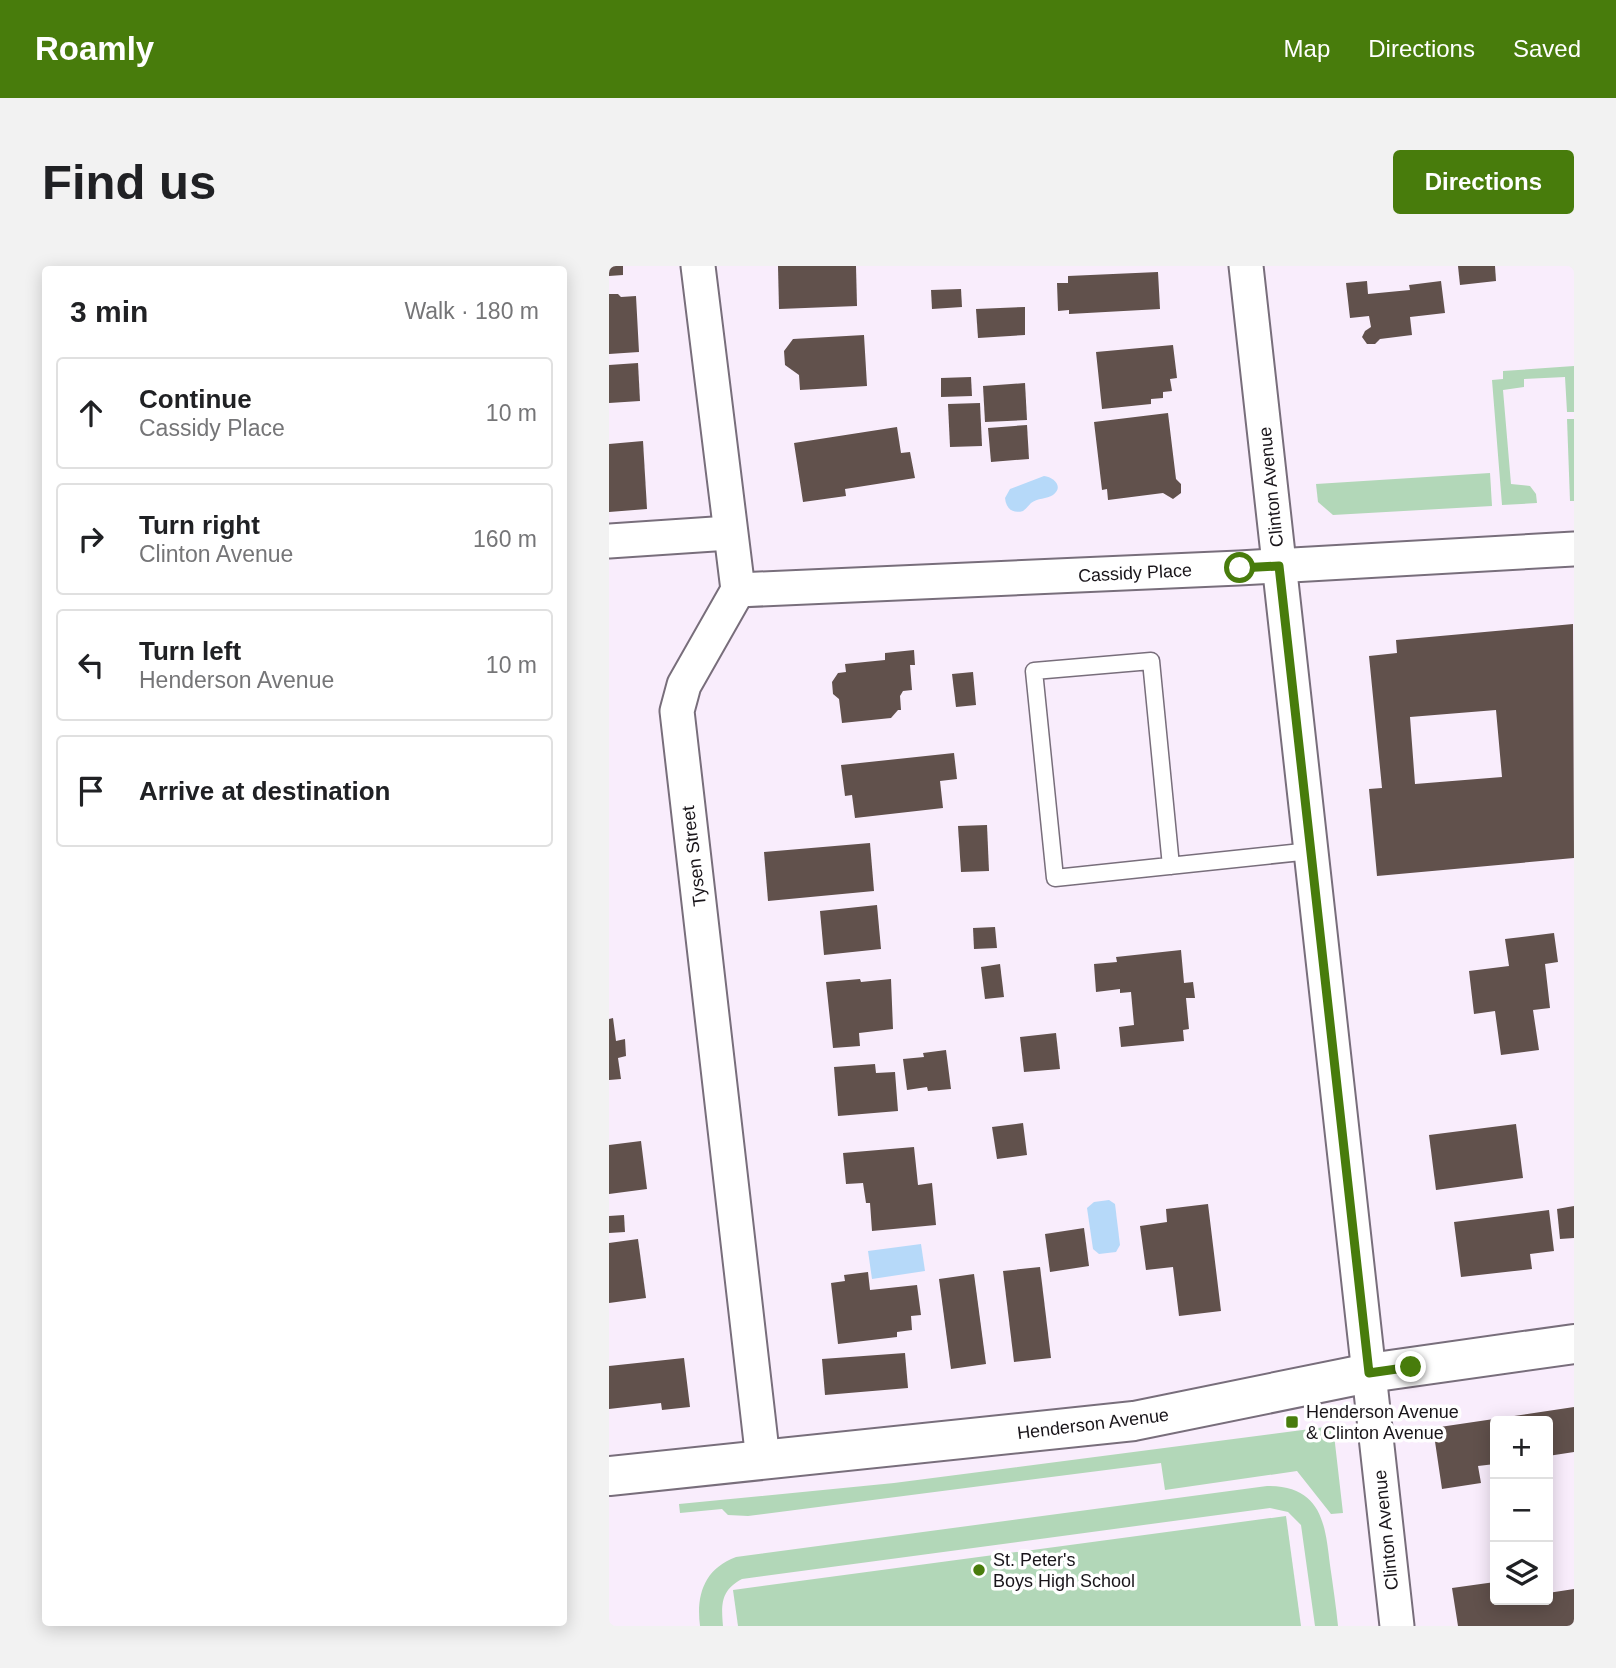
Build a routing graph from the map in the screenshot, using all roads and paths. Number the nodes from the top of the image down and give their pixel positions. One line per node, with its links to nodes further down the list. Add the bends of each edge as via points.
1 (698, 266): 3 (street)
2 (1246, 266): 6 (street, Clinton Avenue)
3 (729, 533): 4 (street); 7 (street)
4 (609, 541)
5 (1574, 549): 6 (street, Cassidy Place)
6 (1279, 566): 7 (street, Cassidy Place); 8 (street, Clinton Avenue)
7 (738, 590): 12 (street, Tysen Street, via 684,685 677,710)
8 (1311, 851): 9 (lane); 11 (street, Clinton Avenue)
9 (1171, 866): 9 (lane, via 1055,878 1034,671 1151,662)
10 (1574, 1344): 11 (street, Henderson Avenue)
11 (1369, 1373): 12 (street, Henderson Avenue, via 1134,1421); 14 (street, Clinton Avenue)
12 (763, 1460): 13 (street, Henderson Avenue)
13 (609, 1476)
14 (1397, 1626)

